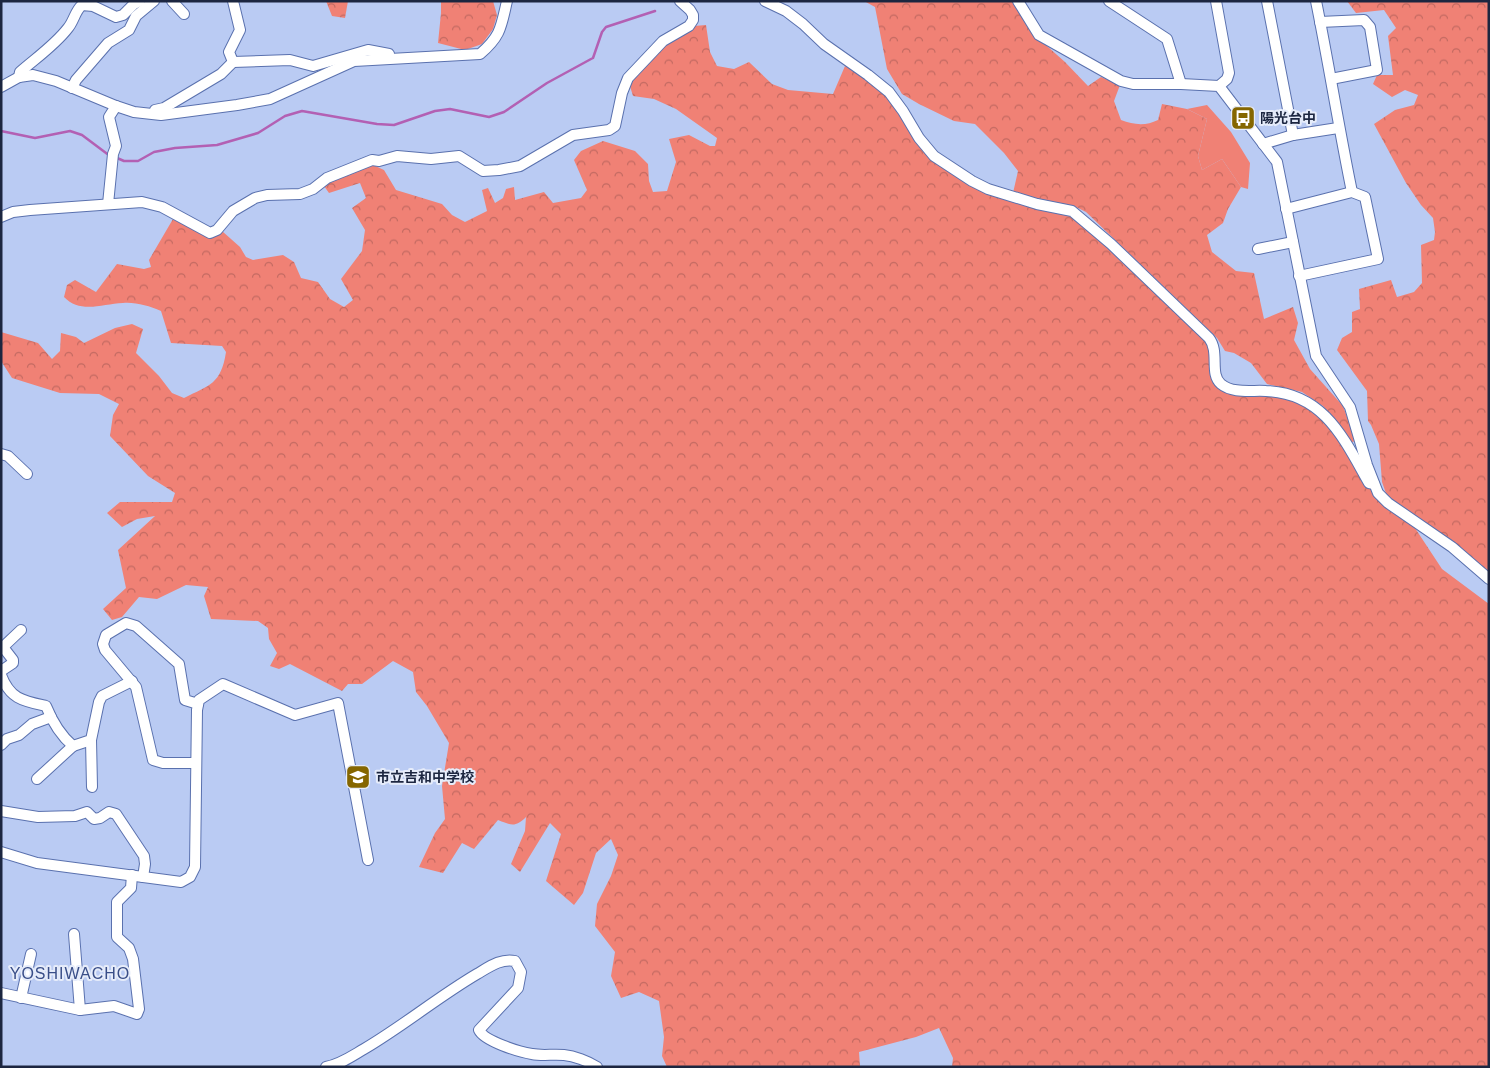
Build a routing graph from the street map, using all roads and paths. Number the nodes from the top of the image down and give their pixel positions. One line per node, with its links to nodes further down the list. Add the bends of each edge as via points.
1 (140, 1): 13 (street, via 116,17 94,6)
2 (154, 1): 23 (street, via 136,16 129,30 108,43)
3 (172, 1): 14 (street)
4 (234, 1): 17 (street, via 240,30 228,52)
5 (507, 1): 16 (street, via 497,36 480,54)
6 (680, 1): 30 (street, via 694,15 693,20 689,26 663,41 628,78 615,126 609,130 573,135 520,166 483,171 458,156 431,159 397,156 372,160 327,178 300,194 254,198 210,233 162,207 142,202)
7 (766, 1): 38 (street, via 803,24 824,44 889,92 934,156 988,189 1072,211 1081,217 1209,338 1214,344 1216,375 1220,383 1237,391 1274,391 1307,400 1326,416 1369,483)
8 (1018, 1): 20 (street, via 1039,35 1121,81)
9 (1109, 1): 20 (street, via 1167,39)
10 (1216, 1): 21 (street, via 1229,73)
11 (1267, 1): 27 (street)
12 (1316, 1): 15 (street)
13 (76, 5): 18 (street, via 74,21 67,30 20,72)
14 (184, 14)
15 (1320, 22): 19 (street); 19 (street, via 1364,20 1370,27 1377,70)
16 (394, 58): 17 (street, via 368,50 313,66 290,60); 25 (street, via 354,61 270,99)
17 (232, 62): 25 (street, via 221,74 164,108 155,110)
18 (19, 77): 22 (street); 23 (street, via 34,75)
19 (1331, 78): 26 (street)
20 (1181, 84): 21 (street)
21 (1219, 86): 28 (street)
22 (1, 87)
23 (72, 88): 24 (street)
24 (116, 106): 25 (street); 30 (street, via 109,117 116,146)
25 (161, 115)
26 (1338, 128): 27 (street); 29 (street)
27 (1293, 135): 28 (street)
28 (1263, 144): 31 (street, via 1277,162)
29 (1352, 192): 31 (street); 35 (street, via 1365,197 1378,258)
30 (108, 204): 32 (street, via 30,210)
31 (1286, 209): 33 (street)
32 (1, 216)
33 (1293, 242): 34 (street); 35 (street)
34 (1258, 249)
35 (1299, 276): 38 (street, via 1316,356 1350,407)
36 (1, 454): 37 (street, via 8,456)
37 (27, 474)
38 (1374, 484): 39 (street, via 1388,503 1452,547)
39 (1489, 579)
40 (21, 630): 41 (street)
41 (2, 647): 42 (street, via 14,660)
42 (1, 671)
43 (1, 675): 46 (street, via 11,692 22,701 46,706)
44 (132, 681): 45 (street, via 103,644 106,635 126,623 136,626 179,664 185,700); 47 (street, via 102,696); 50 (street, via 153,760 163,763)
45 (198, 704): 50 (street); 55 (street, via 223,684 295,715 338,702)
46 (50, 717): 48 (street, via 32,724); 49 (street, via 65,740)
47 (91, 740): 49 (street); 52 (street)
48 (1, 745)
49 (73, 746): 51 (street)
50 (196, 762): 57 (street, via 195,867 190,877 181,882)
51 (37, 779)
52 (92, 787)
53 (1, 811): 57 (street, via 38,817 75,816 87,812 94,819 109,812 116,814 144,856)
54 (1, 852): 56 (street, via 37,863)
55 (368, 860)
56 (132, 876): 57 (street); 62 (street, via 131,888 117,902 117,937 129,948 133,959 139,1009 137,1014 114,1006)
57 (144, 877)
58 (74, 934): 62 (street)
59 (31, 954): 61 (street)
60 (1, 993): 61 (street)
61 (21, 998): 62 (street)
62 (80, 1010)
63 (326, 1067): 64 (street, via 337,1065 385,1037 449,990 506,959 516,961 521,972 518,988 479,1030 481,1034 531,1054 565,1055)
64 (597, 1067)

